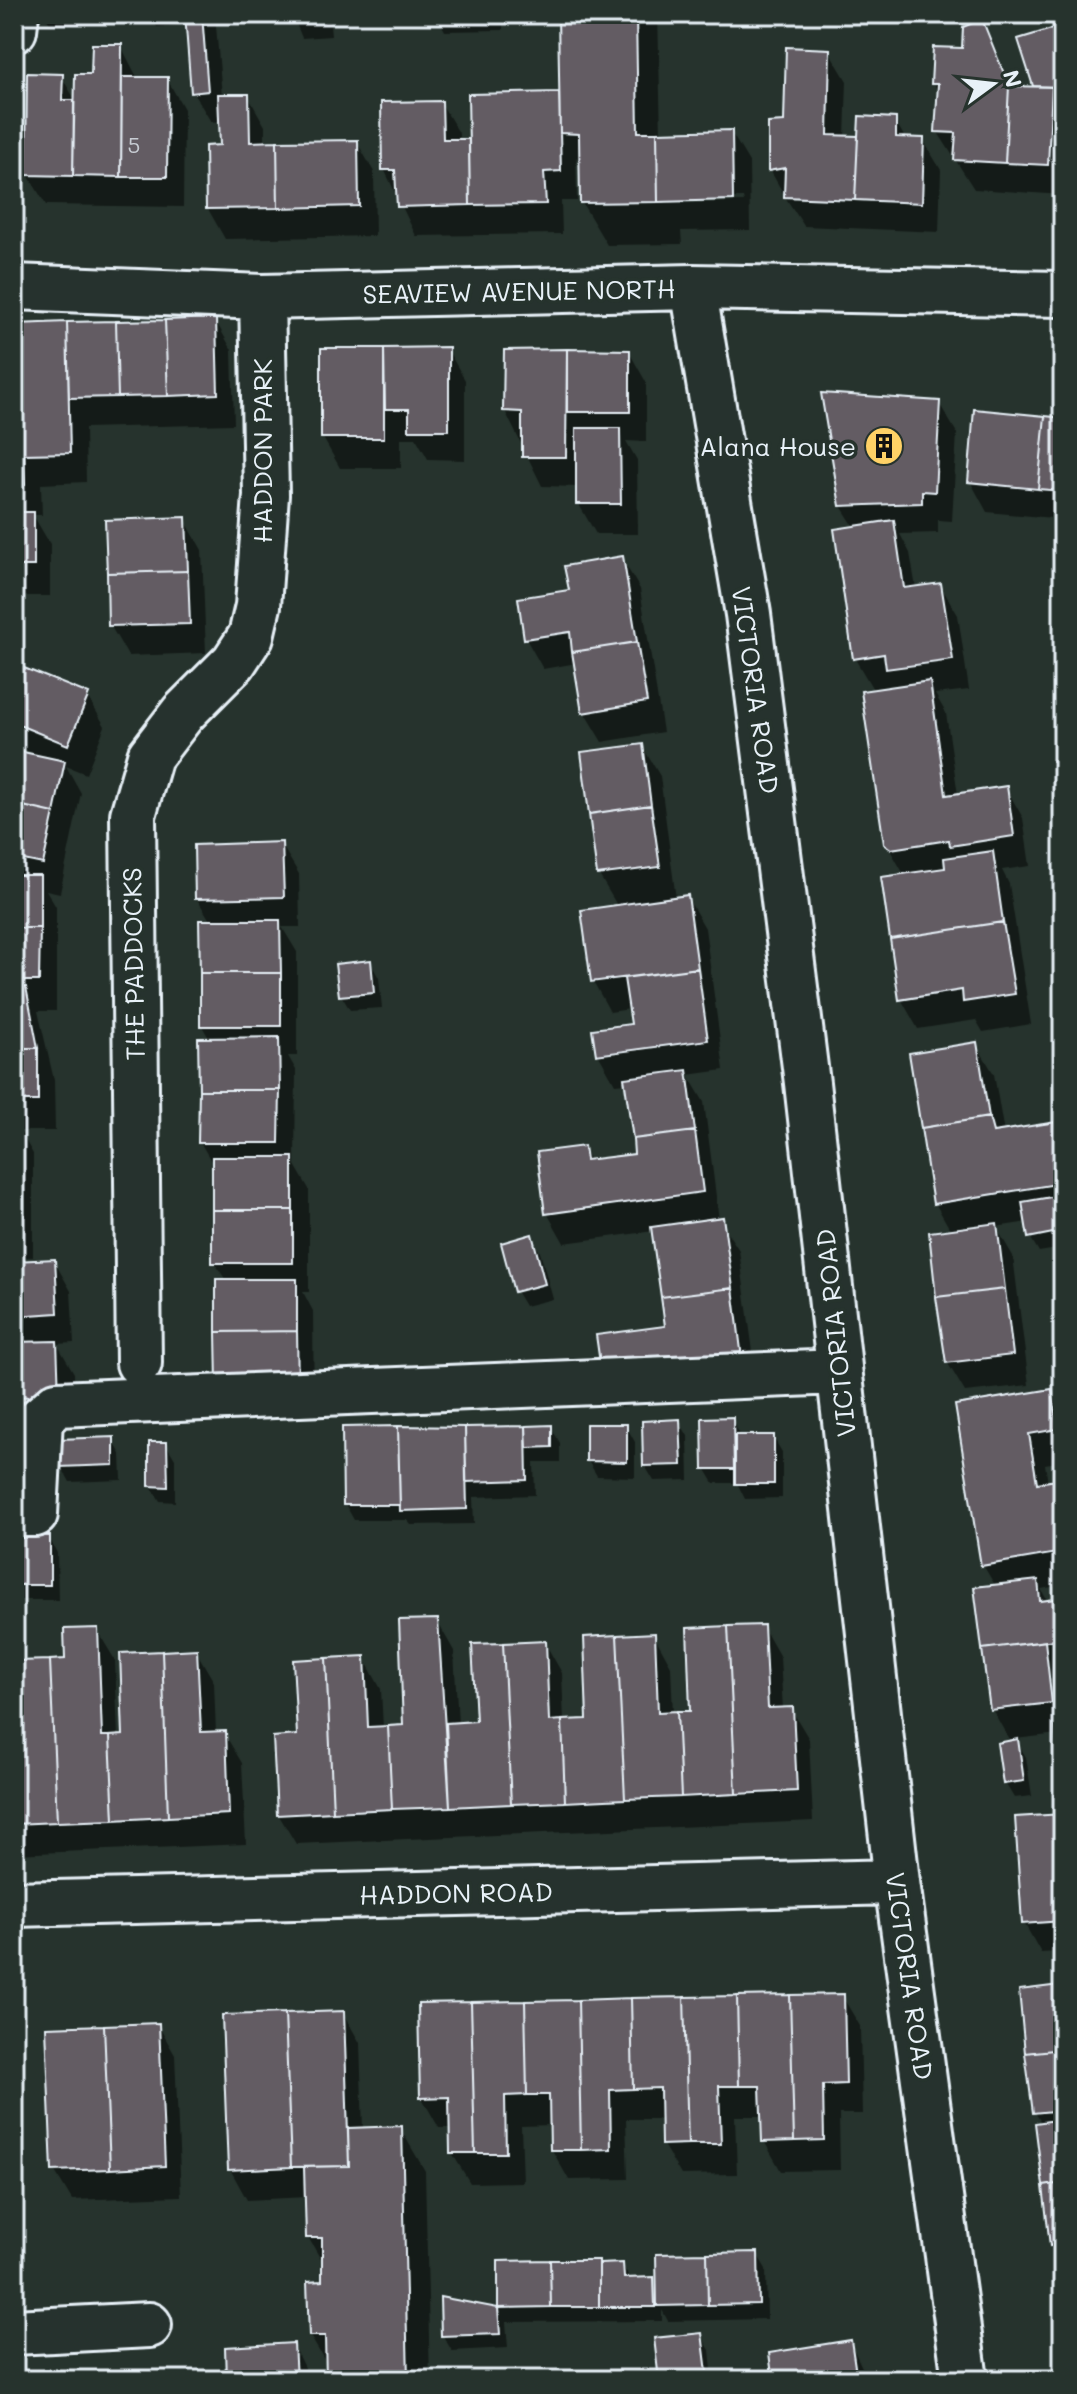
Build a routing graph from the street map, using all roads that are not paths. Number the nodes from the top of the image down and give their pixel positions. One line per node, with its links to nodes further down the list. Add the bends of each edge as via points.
1 (16, 14): 2 (street)
2 (14, 30)
3 (14, 287): 6 (street, SEAVIEW AVENUE NORTH)
4 (693, 287): 5 (street, SEAVIEW AVENUE NORTH); 6 (street, SEAVIEW AVENUE NORTH); 9 (street, VICTORIA ROAD, via 748,614)
5 (1043, 293)
6 (262, 297): 7 (street, HADDON PARK, via 266,495)
7 (258, 606): 8 (street, THE PADDOCKS, via 251,636 234,662 183,713 150,756 133,815)
8 (139, 1363)
9 (839, 1372): 10 (street, via 57,1404 40,1419 35,1514); 11 (street, VICTORIA ROAD)
10 (14, 1514)
11 (897, 1882): 12 (street, HADDON ROAD); 15 (street, VICTORIA ROAD)
12 (14, 1904)
13 (149, 2325): 14 (street)
14 (14, 2332)
15 (965, 2380)

